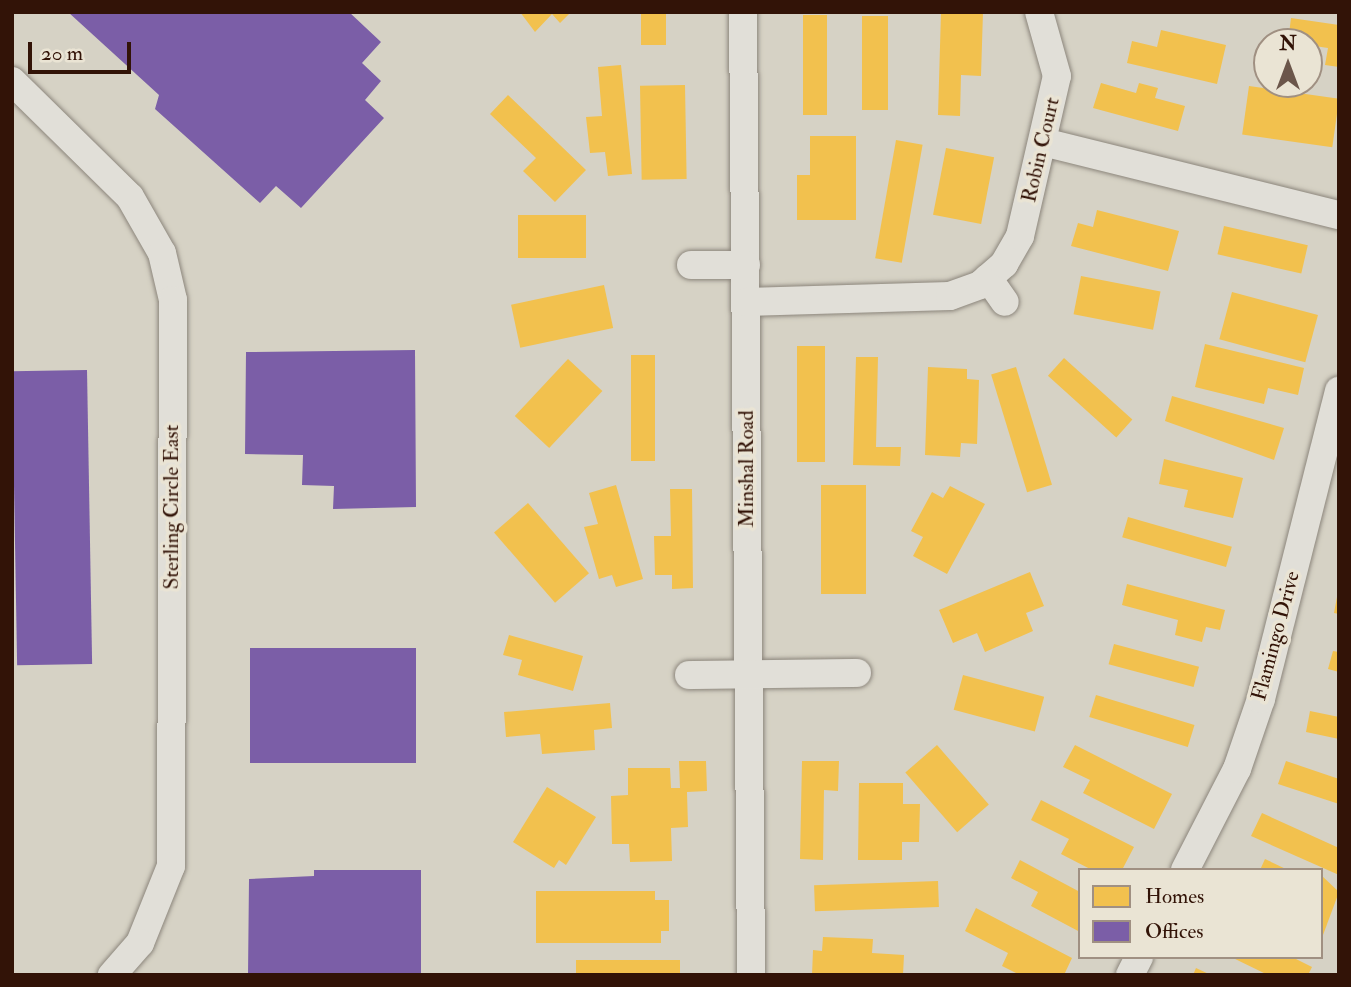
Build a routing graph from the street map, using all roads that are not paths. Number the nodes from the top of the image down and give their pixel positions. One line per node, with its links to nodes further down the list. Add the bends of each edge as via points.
1 (743, 12): 7 (street, Minshal Road)
2 (1039, 12): 4 (street, Robin Court, via 1057,76)
3 (12, 81): 17 (street, Sterling Circle East, via 130,197 162,253 173,300 171,866 140,943)
4 (1043, 142): 5 (street); 8 (street, Robin Court, via 1020,236)
5 (1339, 215)
6 (691, 265): 7 (street)
7 (746, 265): 9 (street, Minshal Road)
8 (988, 278): 9 (street, Robin Court, via 950,296); 10 (street)
9 (746, 302): 13 (street, Minshal Road)
10 (1005, 302)
11 (1339, 391): 15 (street, Flamingo Drive, via 1261,699 1237,769)
12 (857, 673): 13 (street)
13 (749, 674): 14 (street); 18 (street, Minshal Road)
14 (689, 675)
15 (1186, 868)
16 (1138, 959): 19 (street)
17 (112, 975)
18 (751, 975)
19 (1129, 975)

